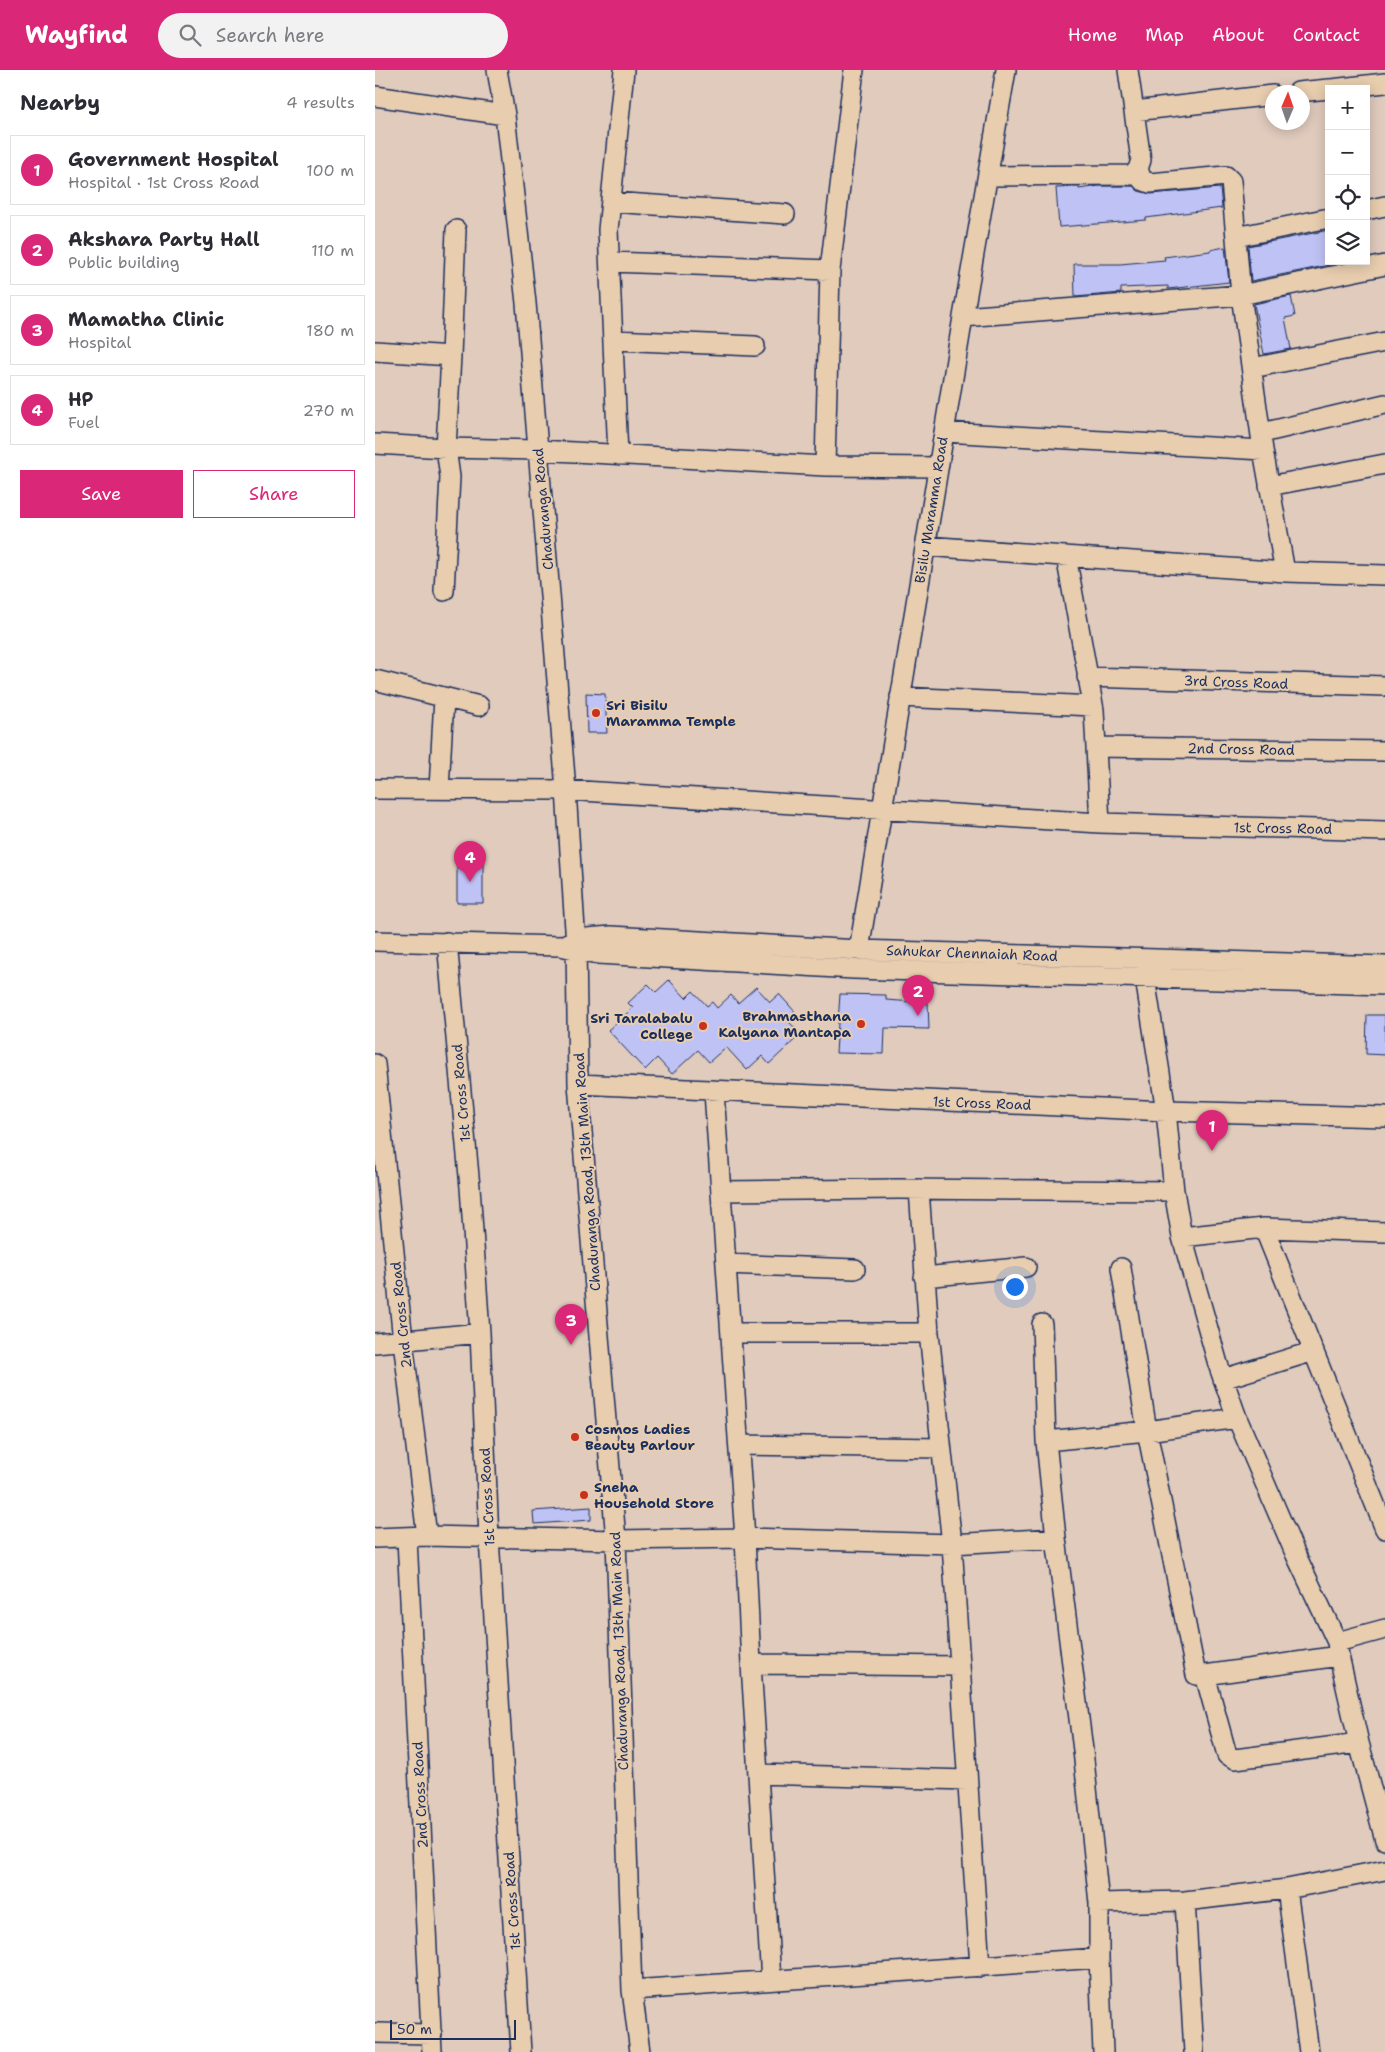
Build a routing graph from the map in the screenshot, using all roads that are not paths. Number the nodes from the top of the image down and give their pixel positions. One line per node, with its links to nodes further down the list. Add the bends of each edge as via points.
1 (497, 70): 13 (street, Chaduranga Road)
2 (624, 70): 16 (street)
3 (854, 70): 25 (street)
4 (1006, 70): 15 (street, Bisilu Maramma Road)
5 (1128, 70): 12 (street)
6 (1385, 83): 7 (street)
7 (1367, 85)
8 (1325, 89): 9 (street)
9 (1310, 91)
10 (375, 96): 13 (street)
11 (1265, 96): 12 (street)
12 (1133, 111): 14 (street, via 1141,160)
13 (505, 115): 39 (street, Chaduranga Road)
14 (1138, 169): 15 (street, via 1133,175); 22 (street, via 1142,180 1150,183 1226,176 1232,187)
15 (988, 176): 27 (street, Bisilu Maramma Road)
16 (611, 202): 19 (street); 23 (street, via 608,230)
17 (1385, 206): 18 (street)
18 (1370, 209)
19 (785, 214)
20 (1325, 219): 22 (street)
21 (456, 230): 32 (street)
22 (1236, 237): 26 (street)
23 (611, 262): 25 (street); 28 (street)
24 (1385, 265): 26 (street)
25 (829, 270): 42 (street)
26 (1241, 295): 27 (street); 33 (street)
27 (963, 317): 35 (street, Bisilu Maramma Road)
28 (614, 340): 30 (street); 40 (street)
29 (1385, 342): 33 (street)
30 (755, 346)
31 (375, 351): 32 (street)
32 (451, 356): 38 (street)
33 (1252, 368): 36 (street)
34 (1385, 404): 36 (street)
35 (944, 432): 36 (street); 43 (street, Bisilu Maramma Road)
36 (1262, 441): 44 (street)
37 (375, 444): 38 (street)
38 (446, 448): 39 (street); 49 (street, via 450,477)
39 (538, 450): 40 (street); 61 (street, Chaduranga Road)
40 (618, 455): 42 (street)
41 (1385, 464): 44 (street)
42 (825, 466): 43 (street)
43 (938, 467): 45 (street, Bisilu Maramma Road)
44 (1269, 486): 47 (street)
45 (925, 546): 46 (street); 53 (street, Bisilu Maramma Road)
46 (1066, 556): 47 (street); 50 (street)
47 (1285, 572): 48 (street)
48 (1385, 575)
49 (444, 591)
50 (1087, 678): 52 (street, 3rd Cross Road); 56 (street)
51 (375, 680): 54 (street)
52 (1385, 686)
53 (900, 697): 56 (street); 62 (street, Bisilu Maramma Road)
54 (444, 698): 55 (street); 60 (street)
55 (479, 706)
56 (1093, 706): 57 (street)
57 (1097, 747): 58 (street, 2nd Cross Road); 63 (street)
58 (1385, 751)
59 (375, 789): 60 (street, 1st Cross Road)
60 (439, 789): 61 (street, 1st Cross Road)
61 (566, 790): 62 (street, 1st Cross Road); 67 (street, Chaduranga Road)
62 (881, 809): 63 (street, 1st Cross Road); 68 (street, Bisilu Maramma Road)
63 (1100, 823): 64 (street, 1st Cross Road)
64 (1385, 831)
65 (375, 941): 66 (street, Sahukar Chennaiah Road)
66 (447, 942): 67 (street, Sahukar Chennaiah Road); 90 (street, 1st Cross Road)
67 (571, 945): 68 (street, Sahukar Chennaiah Road, via 611,936); 71 (street, Sahukar Chennaiah Road, via 598,954 854,969); 74 (street, Chaduranga Road, 13th Main Road)
68 (859, 950): 69 (street, Sahukar Chennaiah Road)
69 (1142, 959): 70 (street, Sahukar Chennaiah Road); 71 (street)
70 (1385, 966)
71 (1146, 978): 72 (street, Sahukar Chennaiah Road); 76 (street)
72 (1385, 985)
73 (375, 1064): 93 (street, 2nd Cross Road)
74 (578, 1084): 75 (street, 1st Cross Road); 109 (street, Chaduranga Road, 13th Main Road)
75 (714, 1092): 76 (street, 1st Cross Road); 79 (street)
76 (1166, 1111): 77 (street, 1st Cross Road); 80 (street)
77 (1385, 1117)
78 (919, 1189): 79 (street); 80 (street); 88 (street)
79 (721, 1191): 84 (street)
80 (1174, 1191): 83 (street)
81 (1264, 1228): 82 (street); 83 (street); 95 (street)
82 (1385, 1232)
83 (1182, 1237): 96 (street)
84 (726, 1264): 87 (street); 91 (street)
85 (1026, 1267): 88 (street)
86 (1121, 1268): 98 (street)
87 (855, 1269)
88 (923, 1277): 92 (street)
89 (1041, 1324): 99 (street)
90 (480, 1333): 93 (street); 106 (street, 1st Cross Road)
91 (731, 1333): 92 (street); 100 (street)
92 (929, 1333): 101 (street)
93 (403, 1341): 94 (street); 103 (street, 2nd Cross Road)
94 (375, 1343)
95 (1313, 1351): 96 (street); 102 (street)
96 (1223, 1378): 97 (street)
97 (1237, 1418): 98 (street); 112 (street)
98 (1147, 1431): 99 (street); 115 (street, via 1196,1675)
99 (1047, 1441): 108 (street)
100 (739, 1444): 101 (street); 107 (street)
101 (940, 1448): 110 (street)
102 (1385, 1529)
103 (427, 1536): 105 (street); 106 (street)
104 (375, 1538): 105 (street)
105 (407, 1538): 129 (street, 2nd Cross Road)
106 (489, 1538): 109 (street); 130 (street, 1st Cross Road)
107 (745, 1538): 109 (street); 110 (street); 113 (street)
108 (1056, 1538): 110 (street); 123 (street)
109 (616, 1540): 127 (street, Chaduranga Road, 13th Main Road)
110 (952, 1544): 114 (street)
111 (1385, 1629): 112 (street)
112 (1338, 1649): 115 (street); 116 (street)
113 (751, 1664): 114 (street); 117 (street)
114 (960, 1666): 118 (street)
115 (1205, 1675): 116 (street, via 1227,1755 1235,1759)
116 (1359, 1744): 119 (street)
117 (758, 1774): 118 (street); 126 (street)
118 (967, 1780): 125 (street)
119 (1385, 1840)
120 (1385, 1870): 121 (street)
121 (1287, 1889): 122 (street); 134 (street)
122 (1185, 1901): 123 (street); 133 (street)
123 (1099, 1904): 124 (street)
124 (1099, 1958): 125 (street); 132 (street)
125 (980, 1967): 126 (street)
126 (771, 1980): 127 (street)
127 (632, 1990): 131 (street, Chaduranga Road, 13th Main Road)
128 (375, 2033): 129 (street)
129 (432, 2043)
130 (521, 2052)
131 (640, 2052)
132 (1103, 2052)
133 (1194, 2052)
134 (1309, 2052)

